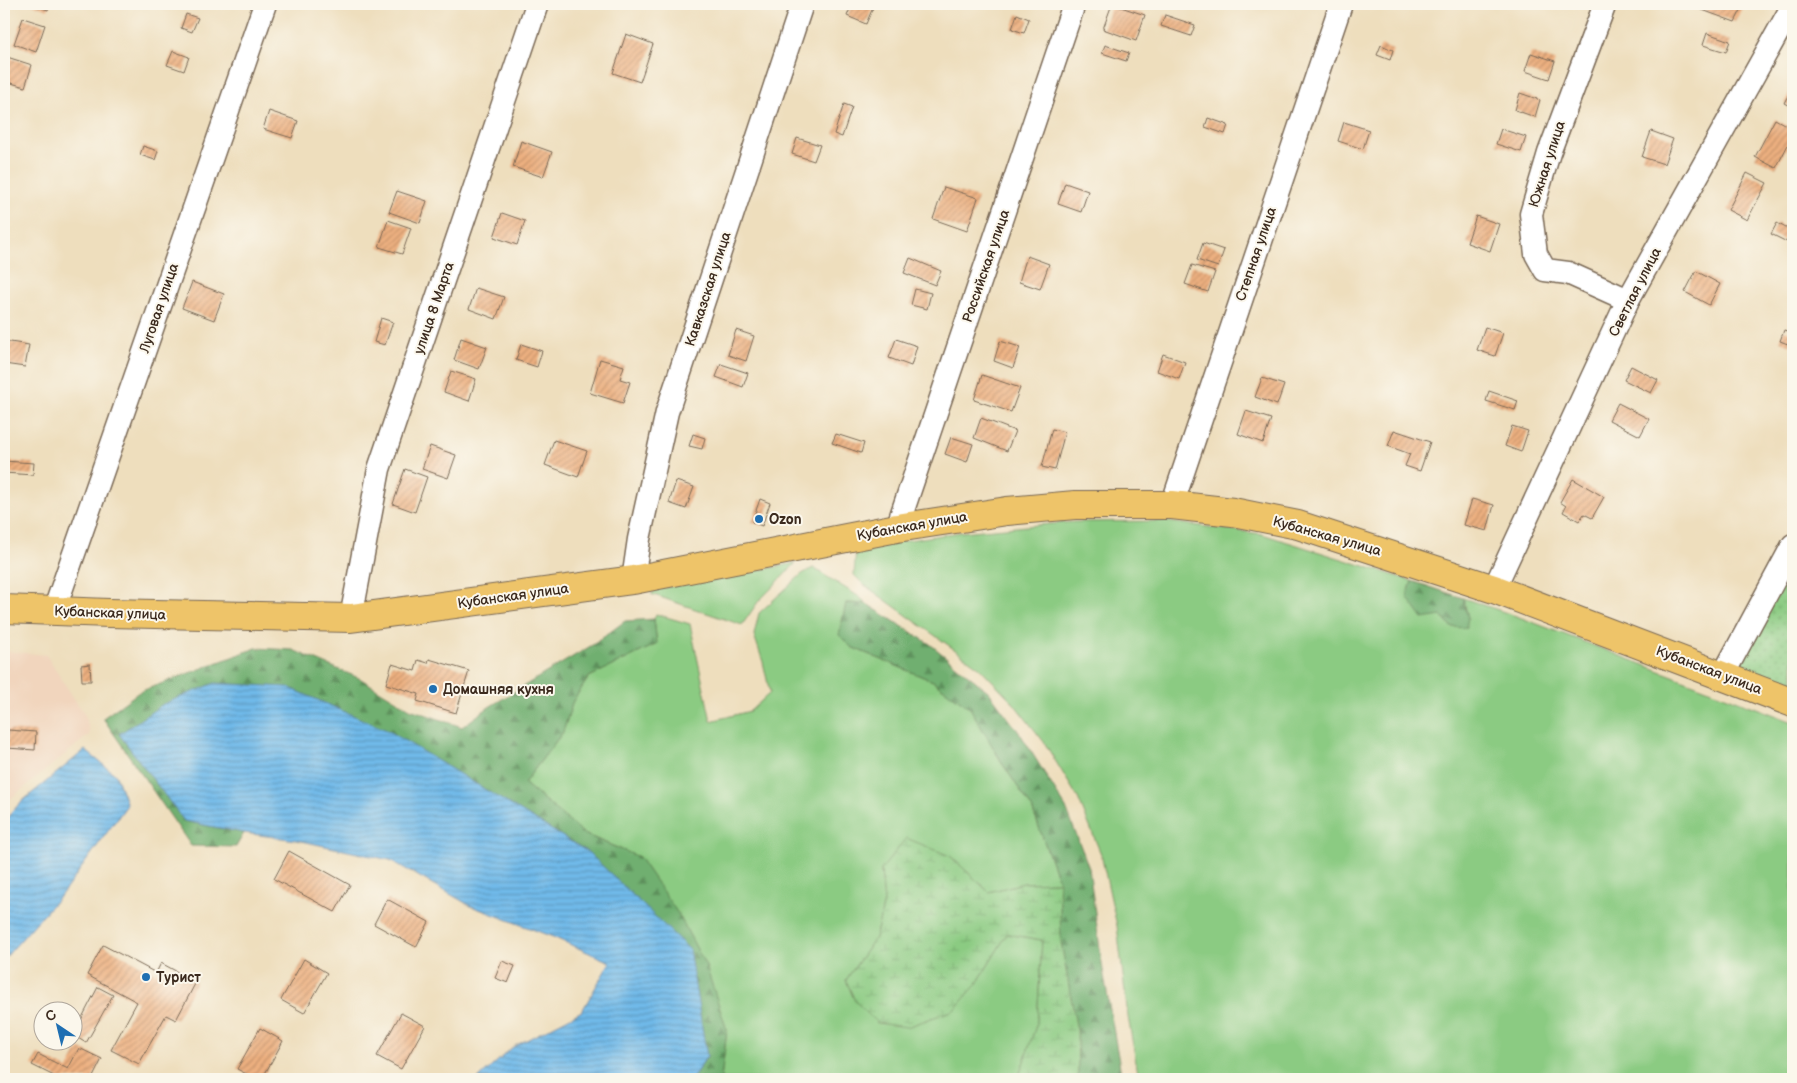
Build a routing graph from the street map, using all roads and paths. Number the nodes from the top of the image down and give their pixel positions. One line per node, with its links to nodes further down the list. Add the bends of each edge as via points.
1 (265, 4): 15 (street, Луговая улица)
2 (537, 4): 16 (street, улица 8 Марта, via 379,469)
3 (802, 4): 12 (street, Кавказская улица, via 667,412)
4 (1074, 4): 10 (street, Российская улица)
5 (1341, 4): 9 (street, Степная улица)
6 (1605, 4): 8 (street, Южная улица, via 1549,152 1531,214 1536,254 1544,270 1568,273)
7 (1793, 5): 8 (street, Светлая улица)
8 (1628, 300): 13 (street, Светлая улица)
9 (1172, 505): 10 (main road, Кубанская улица, via 1075,505 1007,510); 13 (main road, Кубанская улица, via 1298,524)
10 (897, 528): 12 (main road, Кубанская улица)
11 (1793, 545): 17 (street)
12 (633, 580): 16 (main road, Кубанская улица)
13 (1494, 589): 17 (main road, Кубанская улица)
14 (4, 609): 15 (main road, Кубанская улица)
15 (54, 611): 16 (main road, Кубанская улица)
16 (351, 618)
17 (1723, 675): 18 (main road, Кубанская улица)
18 (1793, 703)

